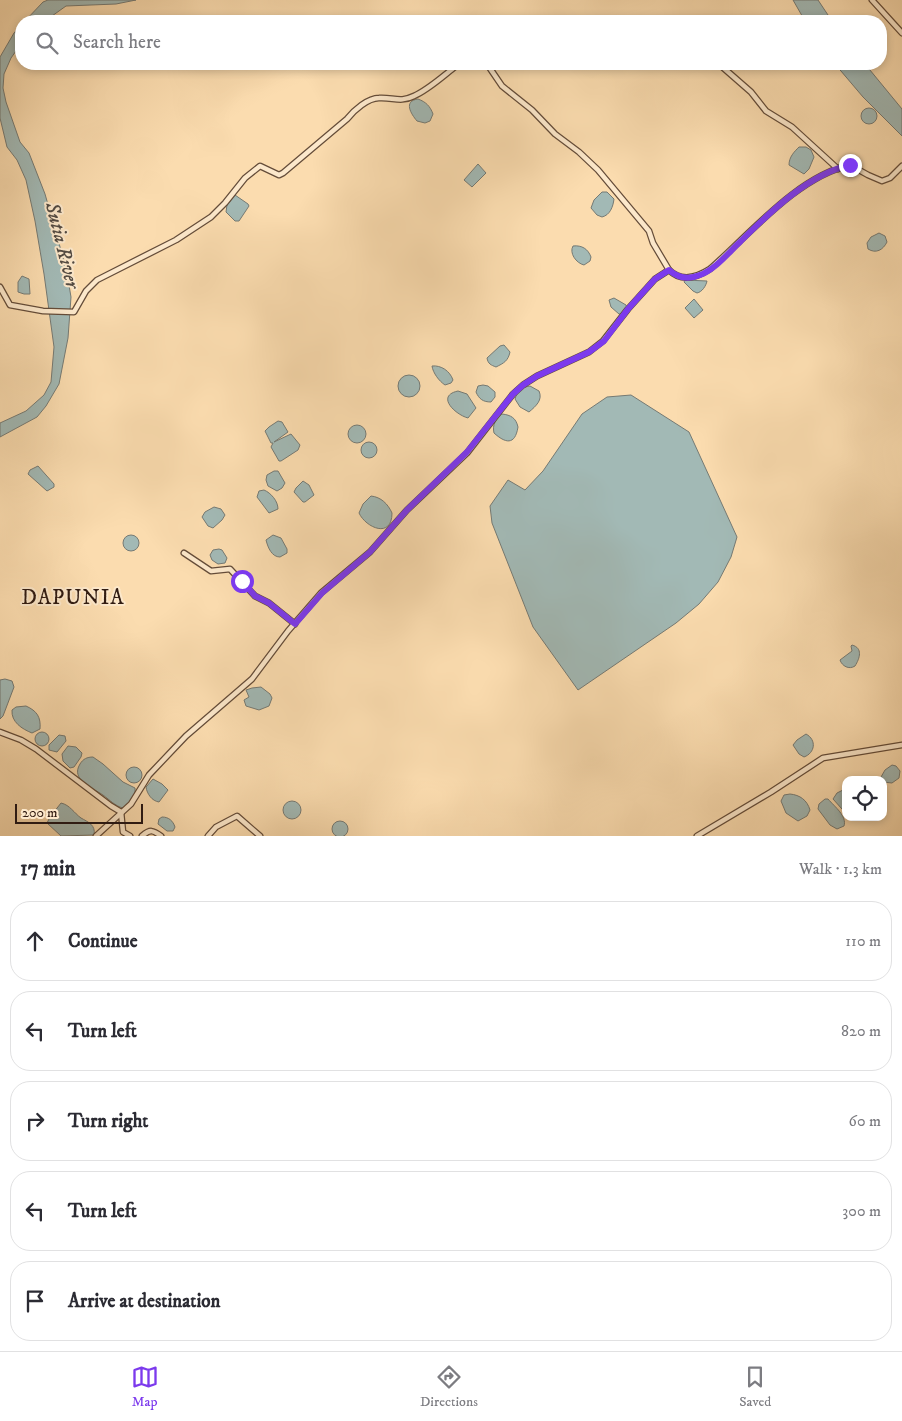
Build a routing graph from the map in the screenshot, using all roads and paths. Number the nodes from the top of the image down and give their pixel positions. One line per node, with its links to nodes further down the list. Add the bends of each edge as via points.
1 (872, 0): 2 (street)
2 (886, 15)
3 (887, 16): 4 (street)
4 (902, 33)
5 (451, 70): 11 (street, via 414,97 398,101 379,98 353,111 283,173 279,175 260,166 256,168 204,222 97,280 86,291 74,312 10,305)
6 (491, 70): 10 (street, via 502,86 598,170 649,230)
7 (727, 70): 9 (street, via 766,111 792,127)
8 (902, 166): 9 (street, via 882,181 850,165)
9 (838, 168): 10 (street, via 783,201 700,275 681,278)
10 (669, 270): 13 (street, via 655,279 604,341 589,352 537,376 513,394 467,452 407,510 370,552 322,593)
11 (0, 287)
12 (184, 552): 13 (street, via 211,571 230,569 255,596)
13 (295, 624): 16 (street, via 252,679 186,736 149,775 131,804)
14 (0, 732): 16 (street, via 36,749)
15 (902, 745): 23 (street, via 823,758)
16 (121, 812): 17 (street); 18 (street, via 124,832)
17 (96, 836)
18 (130, 836)
19 (142, 836): 20 (street, via 153,831)
20 (162, 836)
21 (208, 836): 22 (street, via 216,827 237,816)
22 (260, 836)
23 (697, 836)

